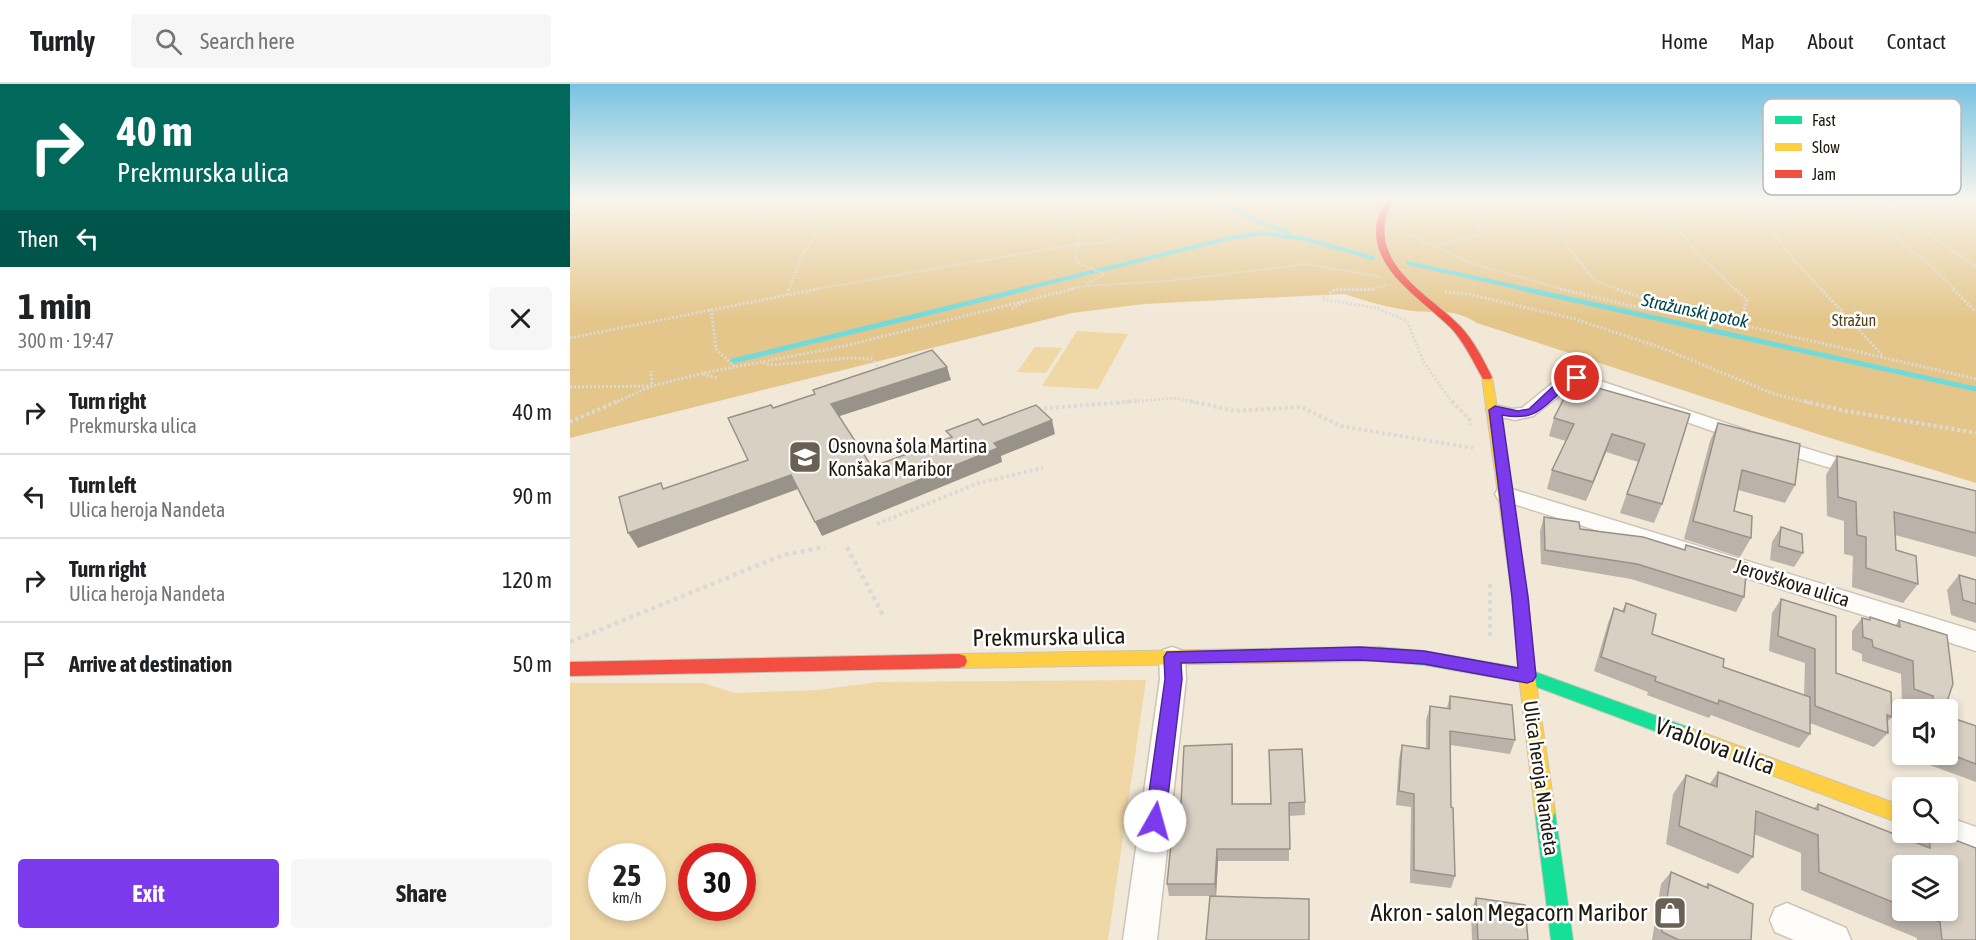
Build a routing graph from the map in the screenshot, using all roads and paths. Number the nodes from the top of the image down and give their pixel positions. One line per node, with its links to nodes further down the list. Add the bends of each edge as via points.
1 (812, 240): 17 (path, via 802,255)
2 (1078, 240): 12 (path)
3 (1115, 240): 12 (path)
4 (1379, 240): 16 (street, Ulica heroja Nandeta, via 1385,257)
5 (1418, 240): 13 (path)
6 (1458, 240): 13 (path)
7 (1566, 240): 21 (path, via 1595,281)
8 (1687, 240): 23 (path, via 1747,300)
9 (1778, 240): 25 (path)
10 (1899, 240): 22 (path, via 1927,262)
11 (1938, 240): 14 (path)
12 (1079, 244): 15 (path, via 1075,253 1077,263 1105,274); 17 (path)
13 (1436, 245): 21 (path, via 1473,264 1545,285 1645,309)
14 (1976, 267)
15 (1084, 286): 18 (path); 38 (path, via 1168,281 1305,264 1383,277 1386,285 1370,290 1335,289 1322,299 1368,305 1407,321 1425,367 1440,390 1471,421)
16 (1414, 288): 36 (street, Ulica heroja Nandeta, via 1475,351 1490,382); 39 (path, via 1468,294 1575,319 1662,348 1774,394 1841,410)
17 (787, 295): 19 (path)
18 (1030, 298): 20 (path); 26 (path, via 840,347)
19 (711, 309): 24 (path); 27 (path, via 716,348)
20 (1012, 309)
21 (1678, 310): 23 (path)
22 (1976, 312)
23 (1739, 324): 25 (path)
24 (570, 338)
25 (1885, 358): 32 (path)
26 (758, 363): 27 (path); 28 (path, via 850,358 871,359 880,370)
27 (736, 367): 30 (path)
28 (891, 368)
29 (651, 371): 33 (path)
30 (703, 374): 31 (path); 33 (path)
31 (717, 378)
32 (1976, 379)
33 (652, 386): 34 (path); 37 (path)
34 (570, 387)
35 (1035, 410): 41 (path, via 1176,398 1235,411 1301,407 1341,426)
36 (1495, 410): 44 (street, via 1518,414 1533,411 1562,384 1577,378); 45 (street, Ulica heroja Nandeta)
37 (570, 422)
38 (1472, 430)
39 (1976, 433)
40 (1473, 439): 41 (path)
41 (1473, 448): 42 (path)
42 (1475, 459)
43 (1042, 468): 46 (path, via 1014,471 978,483)
44 (1875, 476)
45 (1505, 494): 52 (street, Jerovškova ulica); 56 (street, Ulica heroja Nandeta)
46 (877, 524)
47 (825, 547): 53 (path, via 783,555)
48 (847, 547): 50 (path)
49 (1490, 578): 51 (path)
50 (884, 618)
51 (1490, 637)
52 (1976, 641)
53 (570, 642)
54 (1172, 657): 55 (street, Prekmurska ulica); 56 (street, Prekmurska ulica, via 1360,653 1424,658); 61 (street, via 1173,679)
55 (570, 669)
56 (1527, 676): 57 (street, Vrablova ulica); 62 (street, Ulica heroja Nandeta)
57 (1892, 811)
58 (1958, 836): 59 (street)
59 (1976, 843)
60 (1787, 920): 63 (street)
61 (1140, 940)
62 (1562, 940)
63 (1834, 940)

